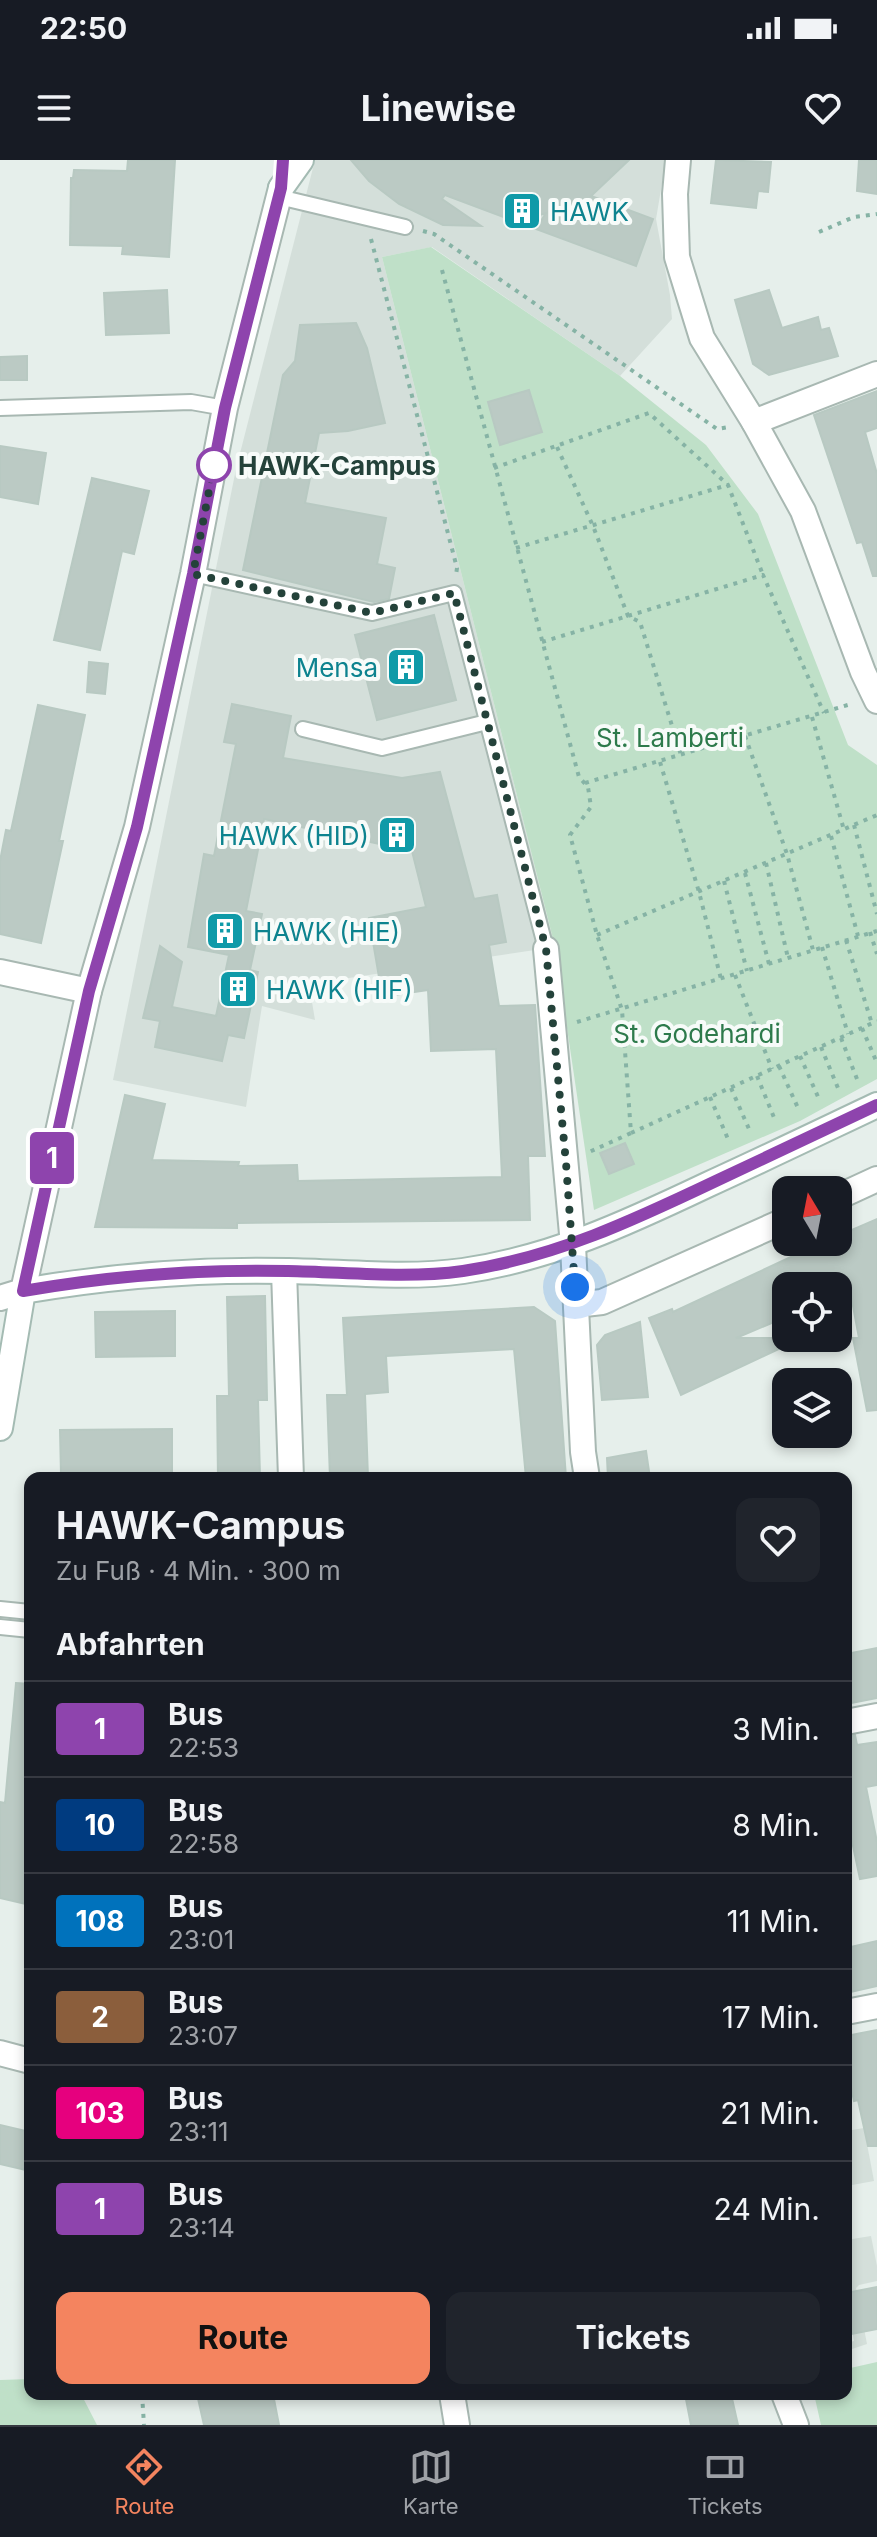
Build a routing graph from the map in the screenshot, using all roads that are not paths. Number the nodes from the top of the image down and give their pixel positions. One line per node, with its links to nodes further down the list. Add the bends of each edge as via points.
1 (283, 160): 4 (street)
2 (301, 160): 4 (street)
3 (678, 160): 9 (street, via 677,257 702,338)
4 (280, 192): 5 (lane); 8 (street)
5 (405, 227)
6 (877, 374): 9 (street)
7 (0, 408): 8 (lane, via 191,402)
8 (225, 408): 10 (street)
9 (754, 422): 11 (street, via 803,511)
10 (193, 574): 12 (lane, via 372,613 454,593); 16 (street, via 137,827)
11 (876, 699)
12 (487, 722): 13 (lane, via 382,748); 14 (lane)
13 (303, 729)
14 (546, 949): 21 (street)
15 (0, 972): 16 (street)
16 (89, 991): 23 (street)
17 (877, 1105): 21 (street)
18 (877, 1179): 19 (street)
19 (852, 1191)
20 (772, 1226): 24 (street, via 602,1302)
21 (573, 1245): 22 (street, via 446,1273); 24 (street)
22 (284, 1271): 23 (street, via 75,1282); 26 (street)
23 (12, 1294): 25 (street)
24 (576, 1305): 27 (street)
25 (0, 1428)
26 (291, 1472)
27 (586, 1472)
28 (0, 1609): 29 (lane)
29 (24, 1611)
30 (0, 1627): 31 (lane)
31 (24, 1629)
32 (877, 1716): 33 (street)
33 (852, 1721)
34 (877, 2006): 35 (street)
35 (852, 2011)
36 (0, 2053): 37 (street)
37 (24, 2059)
38 (453, 2400): 40 (street)
39 (786, 2400): 41 (street)
40 (457, 2425)
41 (796, 2425)

